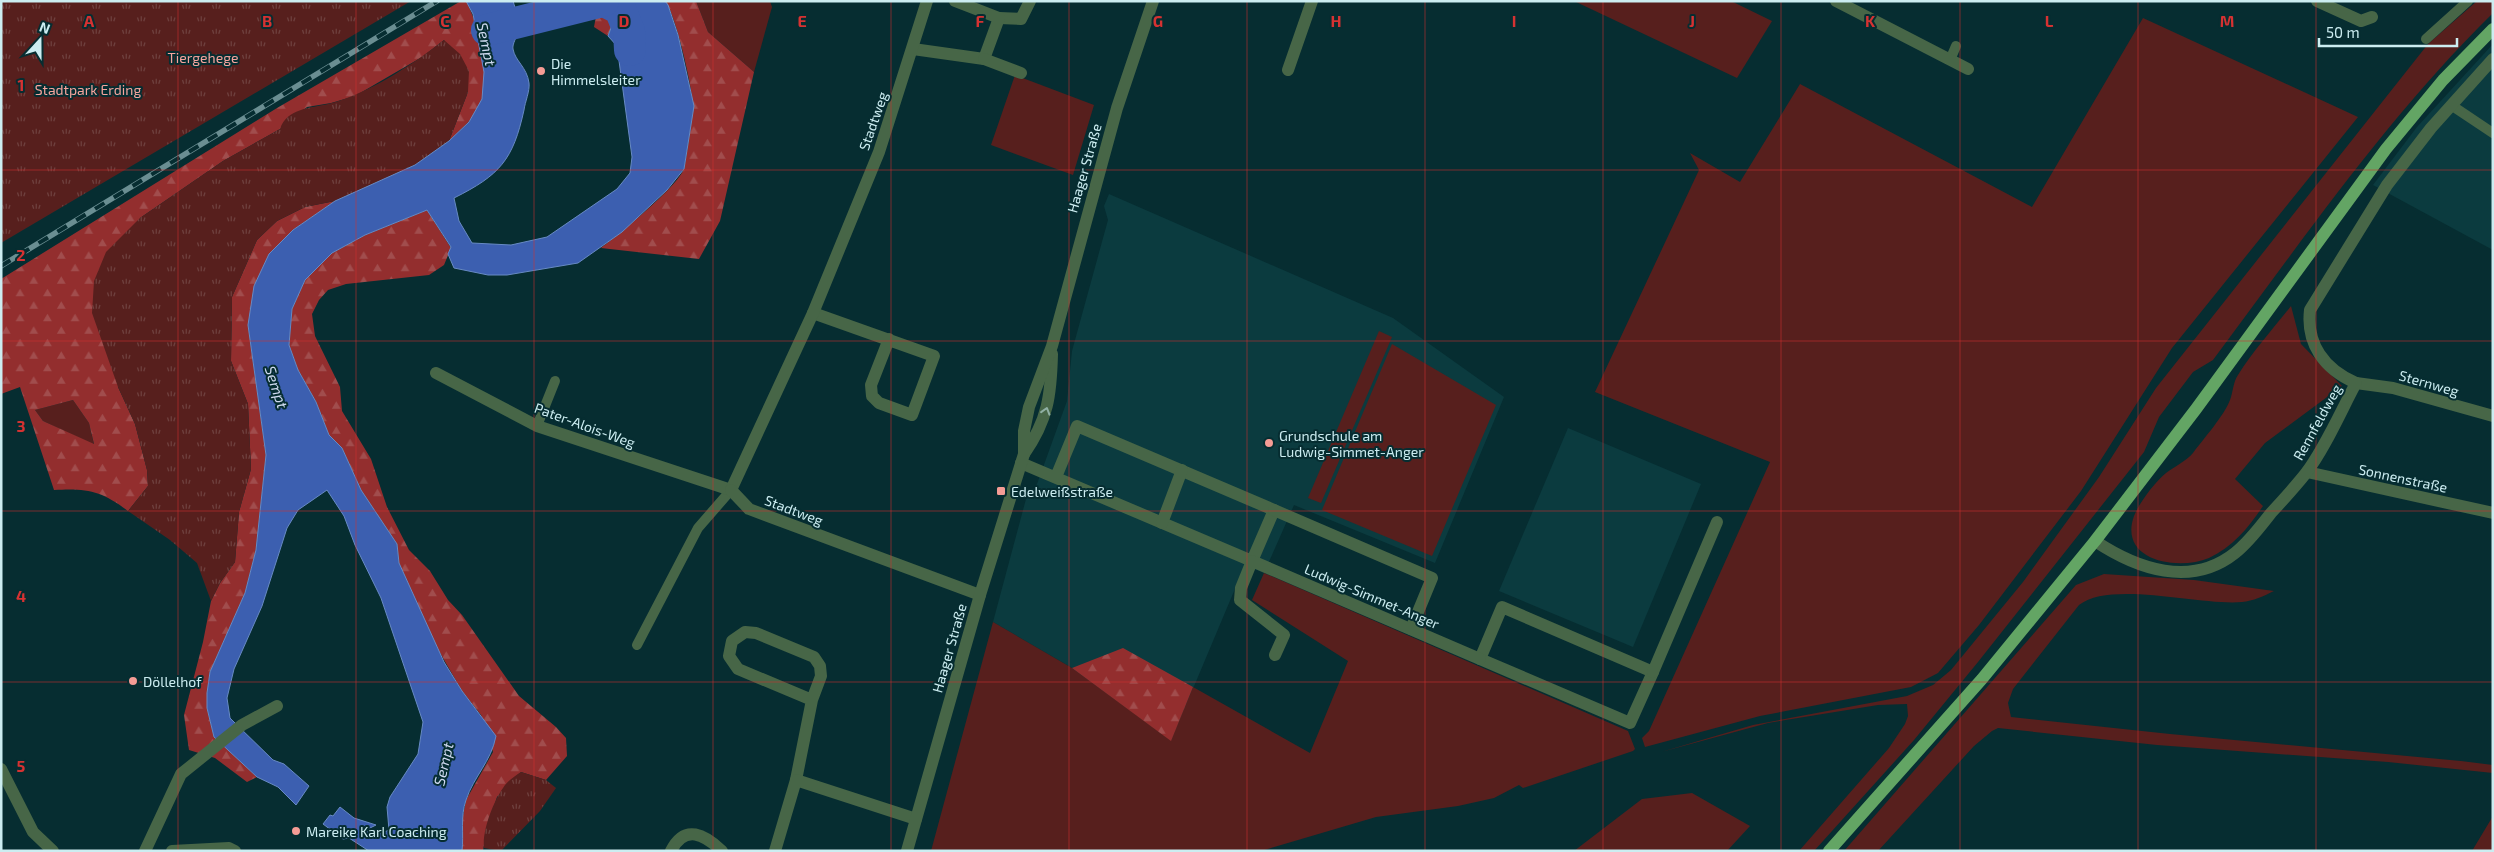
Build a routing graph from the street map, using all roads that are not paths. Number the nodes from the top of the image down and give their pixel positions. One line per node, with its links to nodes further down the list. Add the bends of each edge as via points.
1 (927, 1): 14 (street, Stadtweg)
2 (955, 1): 10 (street)
3 (1030, 1): 10 (street, via 1021,19)
4 (1153, 1): 25 (street, Haager Straße, via 1116,108)
5 (1312, 1): 19 (street)
6 (1836, 1): 17 (street)
7 (2317, 1): 9 (street, via 2361,22)
8 (2468, 1): 12 (lane)
9 (2372, 17)
10 (998, 18): 15 (street)
11 (2493, 28): 40 (main road, via 2442,80 2386,149 2196,409)
12 (2426, 39)
13 (1956, 46): 17 (lane)
14 (913, 49): 15 (street); 23 (street, Stadtweg, via 879,152)
15 (984, 59): 20 (street)
16 (2493, 59): 21 (street, Rennfeldweg)
17 (1950, 60): 18 (street)
18 (1968, 69)
19 (1288, 70)
20 (1021, 73)
21 (2451, 105): 22 (lane); 28 (street, Rennfeldweg, via 2387,185 2310,310 2308,326 2313,344 2342,377)
22 (2493, 132)
23 (813, 313): 24 (street); 35 (street, Stadtweg)
24 (889, 339): 24 (street, via 934,356 912,415 880,403 872,396 871,385)
25 (1052, 346): 31 (street, Haager Straße, via 1029,407); 31 (street, Haager Straße, one-way to 25, via 1035,438 1048,404)
26 (436, 373): 30 (street, Pater-Alois-Weg)
27 (555, 381): 30 (lane)
28 (2356, 383): 29 (street, Sternweg, via 2393,388); 33 (street, Rennfeldweg)
29 (2493, 416)
30 (537, 426): 35 (street, Pater-Alois-Weg)
31 (1022, 458): 34 (street, Ludwig-Simmet-Anger); 42 (street, Haager Straße)
32 (1182, 470): 34 (street, via 1077,426); 36 (street); 39 (street)
33 (2307, 472): 37 (street, Sonnenstraße); 40 (street, Rennfeldweg, via 2250,539 2214,566 2193,572 2149,568 2124,559)
34 (1056, 477): 39 (street, Ludwig-Simmet-Anger)
35 (731, 490): 42 (street, Stadtweg, via 749,509); 44 (lane, via 698,528)
36 (1274, 510): 41 (street); 43 (street, via 1432,578)
37 (2493, 513)
38 (1717, 522): 47 (street, Ludwig-Simmet-Anger)
39 (1162, 523): 41 (street, Ludwig-Simmet-Anger)
40 (2094, 542): 61 (main road, via 1982,679)
41 (1252, 561): 43 (street, Ludwig-Simmet-Anger); 45 (street, via 1241,588 1240,600 1284,635)
42 (980, 595): 52 (street, Haager Straße)
43 (1411, 629): 46 (street, Ludwig-Simmet-Anger)
44 (637, 645)
45 (1275, 656)
46 (1480, 659): 47 (street, Ludwig-Simmet-Anger, via 1630,723); 47 (street, via 1502,607)
47 (1653, 672)
48 (812, 700): 48 (street, via 738,669 729,656 732,641 740,634 751,632 814,657 820,666 821,676); 51 (street)
49 (277, 706): 54 (street, via 242,725 181,774)
50 (1, 769): 53 (street, via 33,832)
51 (796, 780): 52 (street); 59 (street)
52 (916, 819): 60 (street, Haager Straße)
53 (53, 851)
54 (145, 851)
55 (172, 851): 56 (street, via 229,848)
56 (235, 851)
57 (671, 851): 58 (street, via 679,840 697,834 709,839)
58 (722, 851)
59 (775, 851)
60 (908, 851)
61 (1829, 851)

